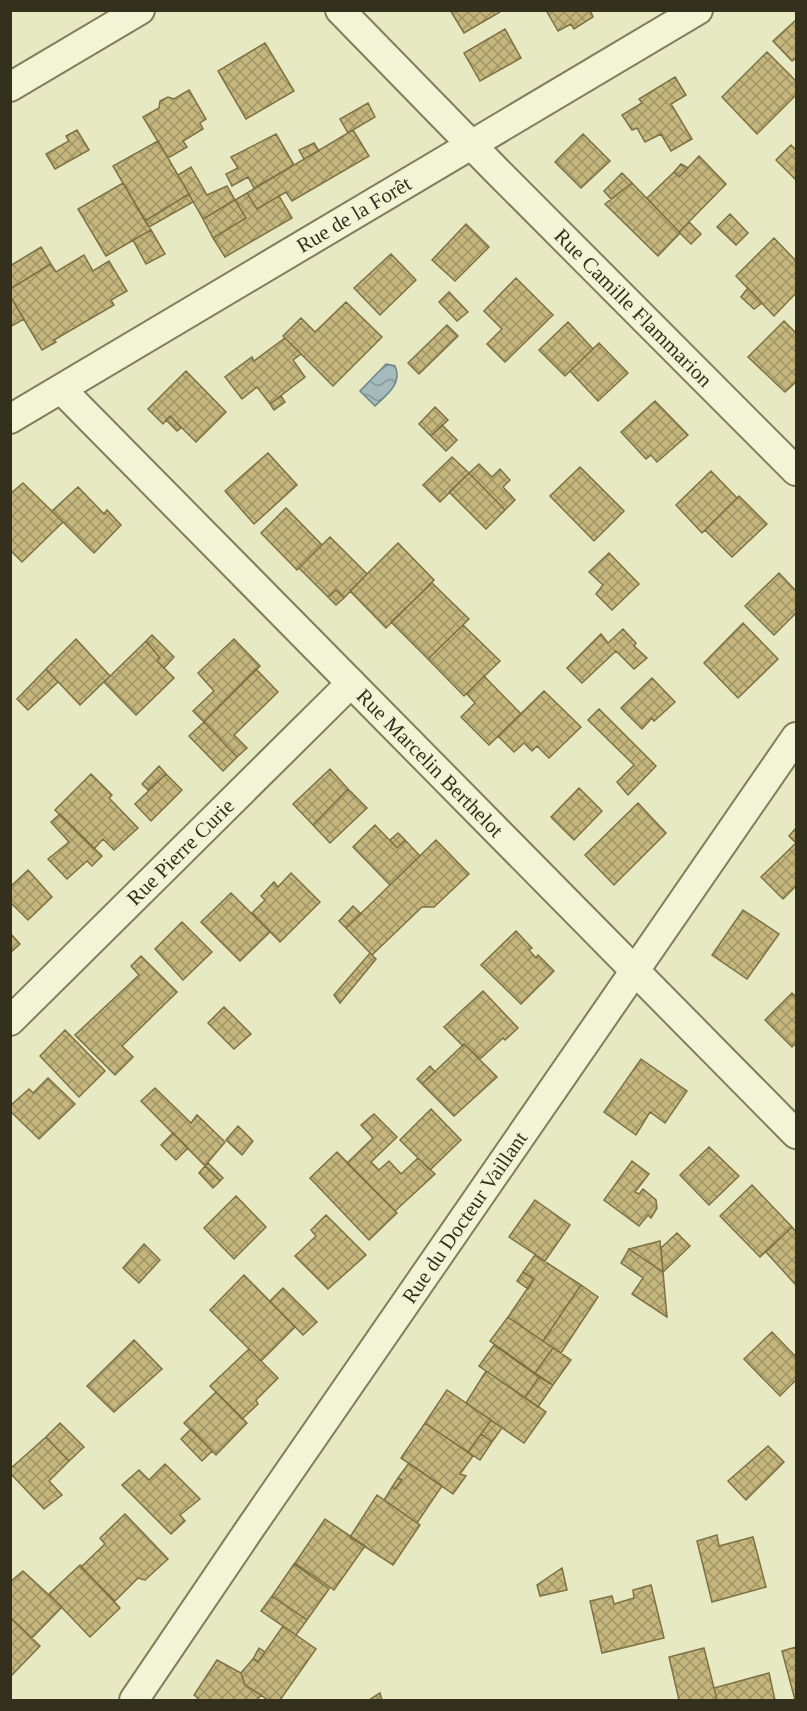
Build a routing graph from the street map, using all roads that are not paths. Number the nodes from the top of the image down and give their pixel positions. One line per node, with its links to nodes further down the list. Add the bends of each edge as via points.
1 (140, 10): 4 (street)
2 (340, 10): 5 (street, Rue Camille Flammarion)
3 (698, 10): 5 (street, Rue de la Forêt)
4 (10, 87)
5 (471, 145): 6 (street, Rue de la Forêt); 8 (street, Rue Camille Flammarion)
6 (62, 390): 7 (street, Rue de la Forêt); 9 (street, Rue Marcelin Berthelot)
7 (10, 419)
8 (796, 471)
9 (351, 682): 11 (street, Rue Marcelin Berthelot); 12 (street, Rue Pierre Curie)
10 (796, 737): 11 (street, Rue du Docteur Vaillant)
11 (634, 972): 13 (street, Rue Marcelin Berthelot); 14 (street, Rue du Docteur Vaillant)
12 (10, 1021)
13 (796, 1134)
14 (134, 1701)

